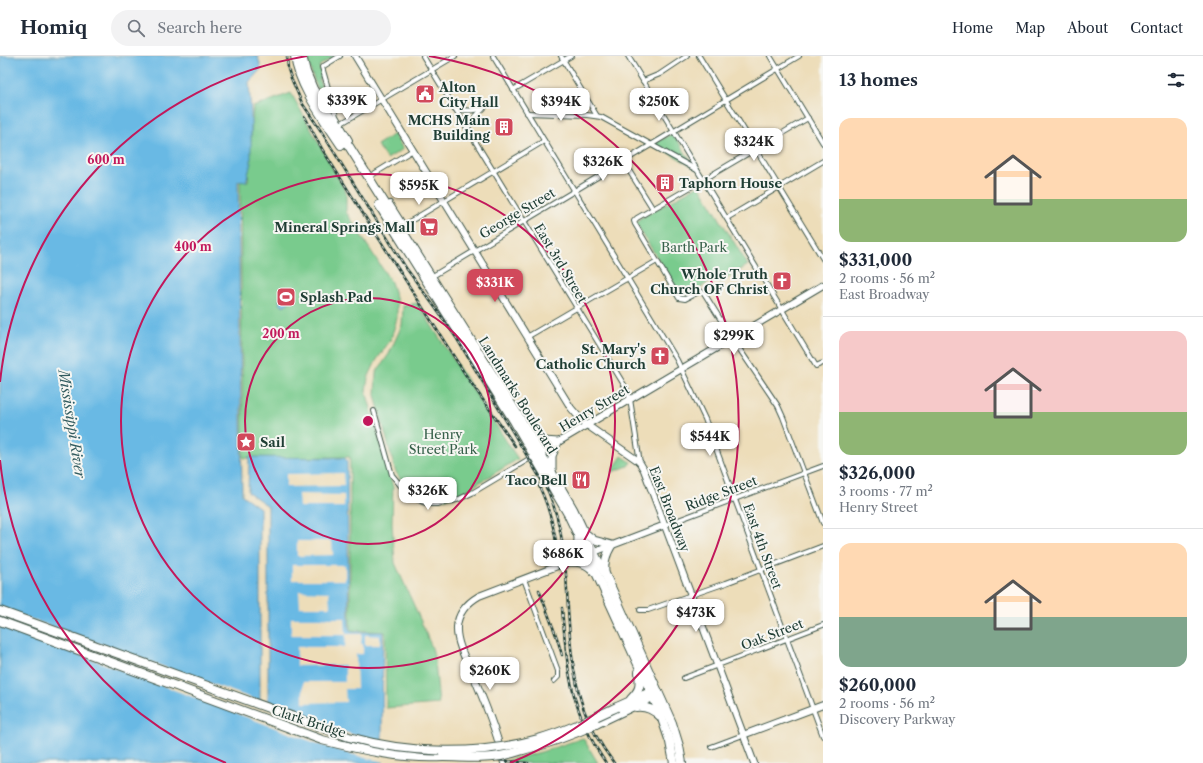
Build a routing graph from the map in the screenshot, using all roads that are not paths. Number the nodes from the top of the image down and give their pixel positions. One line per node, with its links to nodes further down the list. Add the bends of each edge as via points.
1 (295, 56): 63 (highway, Landmarks Boulevard, via 300,78 319,112 514,421)
2 (302, 56): 49 (highway, Landmarks Boulevard, via 313,89)
3 (340, 56): 26 (street, via 322,67)
4 (355, 56): 21 (street, East Broadway)
5 (423, 56): 17 (street, East 3rd Street)
6 (455, 56): 17 (street)
7 (493, 56): 19 (street, East 4th Street)
8 (561, 56): 15 (street)
9 (571, 56): 15 (street)
10 (628, 56): 18 (street)
11 (687, 56): 18 (street, via 660,74)
12 (699, 56): 20 (street)
13 (770, 56): 16 (street)
14 (799, 56): 16 (street, George Street)
15 (564, 60): 19 (street); 24 (street)
16 (777, 68): 20 (street, George Street); 25 (street)
17 (432, 70): 21 (street); 22 (street, East 3rd Street)
18 (643, 81): 28 (street)
19 (513, 90): 23 (street, East 4th Street)
20 (726, 99): 28 (street, George Street); 32 (street)
21 (382, 100): 26 (street); 33 (street, East Broadway)
22 (455, 109): 27 (street, East 3rd Street); 27 (street, via 485,107)
23 (527, 113): 24 (street); 29 (street, East 4th Street)
24 (597, 116): 31 (street)
25 (808, 118): 30 (street); 32 (street)
26 (340, 124): 38 (street)
27 (467, 129): 37 (street, East 3rd Street)
28 (674, 131): 31 (street, George Street); 36 (street)
29 (544, 141): 37 (street); 41 (street, East 4th Street)
30 (823, 143)
31 (651, 144): 34 (street, George Street); 36 (street)
32 (756, 149): 39 (street); 40 (street)
33 (413, 150): 38 (street); 42 (street, East Broadway)
34 (623, 161): 41 (street, George Street); 43 (street)
35 (823, 162): 40 (street)
36 (698, 170): 39 (street)
37 (493, 172): 42 (street); 45 (street, East 3rd Street)
38 (372, 175): 42 (street, via 404,225)
39 (703, 180): 43 (street); 44 (street)
40 (779, 188): 44 (street); 47 (street)
41 (574, 190): 45 (street, George Street); 50 (street, East 4th Street)
42 (444, 201): 46 (street, East Broadway)
43 (653, 209): 48 (street, via 634,221)
44 (726, 218): 53 (street)
45 (523, 221): 46 (street, George Street); 52 (street, East 3rd Street)
46 (474, 250): 49 (street, George Street); 54 (street, East Broadway)
47 (823, 260)
48 (657, 261): 50 (street); 55 (street, via 679,298 684,299 700,291 704,292)
49 (430, 277): 61 (highway, Landmarks Boulevard)
50 (628, 278): 52 (street); 57 (street, East 4th Street)
51 (823, 285): 53 (street, Henry Street)
52 (577, 309): 54 (street); 58 (street, East 3rd Street, via 626,388)
53 (782, 309): 55 (street, Henry Street); 56 (street, via 816,366)
54 (527, 337): 60 (street, East Broadway, via 571,408)
55 (732, 338): 57 (street, Henry Street); 67 (street, via 780,410)
56 (823, 363)
57 (681, 369): 58 (street, Henry Street); 68 (street, East 4th Street, via 705,419)
58 (630, 399): 60 (street, Henry Street); 64 (street, East 3rd Street)
59 (374, 411): 63 (street, Henry Street, via 392,475 410,496 430,504 457,500)
60 (586, 426): 62 (street, Henry Street); 64 (street, East Broadway)
61 (530, 435): 62 (main road, via 544,441); 63 (highway, Landmarks Boulevard)
62 (558, 442): 63 (street, Henry Street); 66 (main road, via 552,456)
63 (538, 454): 66 (highway, Landmarks Boulevard); 71 (highway, Landmarks Boulevard)
64 (640, 464): 70 (street, East Broadway)
65 (823, 466): 67 (street, Ridge Street)
66 (552, 472): 71 (highway, Landmarks Boulevard, via 573,508)
67 (804, 473): 68 (street, Ridge Street); 69 (street)
68 (735, 499): 70 (street, Ridge Street); 76 (street, East 4th Street)
69 (823, 523)
70 (665, 525): 72 (street, Ridge Street); 79 (street, East Broadway)
71 (581, 533): 72 (main road); 74 (highway, Landmarks Boulevard); 75 (main road, via 575,554)
72 (612, 545): 74 (street, Ridge Street); 77 (main road, via 606,556)
73 (823, 546): 76 (street)
74 (590, 554): 75 (street, Ridge Street); 77 (highway, Landmarks Boulevard)
75 (568, 562): 77 (main road, via 578,562 590,567); 78 (street, Ridge Street)
76 (761, 570): 79 (street); 84 (street, East 4th Street)
77 (602, 577): 86 (highway, Landmarks Boulevard); 89 (highway, Landmarks Boulevard)
78 (524, 579): 88 (street, via 558,670 558,677); 98 (street, Ridge Street, via 473,600 462,610 458,621 458,640 484,701)
79 (691, 595): 80 (street, via 648,610); 85 (street, East Broadway)
80 (640, 610)
81 (0, 611): 93 (highway, Clark Bridge, bridge, via 326,730 366,742 429,750 468,750 512,745 538,739)
82 (0, 621): 93 (highway, Clark Bridge, bridge, via 322,740 351,748 402,756 494,757 550,743 580,731)
83 (823, 625): 84 (street, Oak Street)
84 (787, 639): 85 (street, Oak Street); 92 (street, East 4th Street)
85 (717, 666): 87 (street, Oak Street); 95 (street, East Broadway)
86 (639, 667): 89 (highway, Landmarks Boulevard); 90 (highway, via 640,686)
87 (684, 678)
88 (554, 681)
89 (655, 693): 90 (highway); 94 (highway, Landmarks Boulevard); 100 (highway, Landmarks Boulevard, via 672,723)
90 (629, 705): 93 (highway); 94 (highway, via 648,708)
91 (823, 705): 92 (street)
92 (813, 709): 95 (street); 96 (street, East 4th Street)
93 (618, 710)
94 (662, 717): 99 (highway, Landmarks Boulevard)
95 (743, 735): 97 (street); 101 (street, East Broadway)
96 (823, 736)
97 (711, 747)
98 (504, 763)
99 (674, 763)
100 (682, 763)
101 (754, 763)

